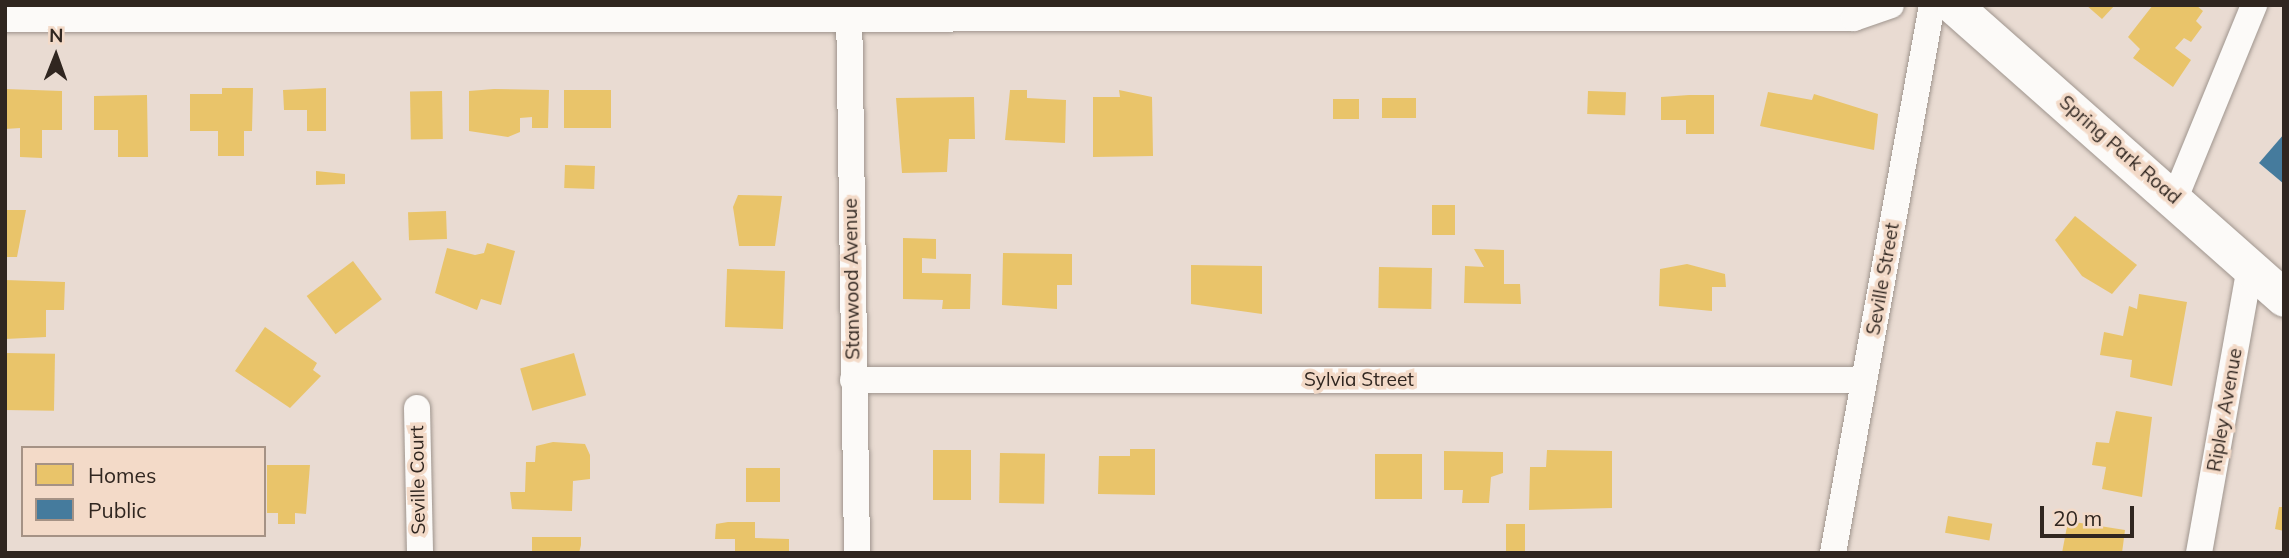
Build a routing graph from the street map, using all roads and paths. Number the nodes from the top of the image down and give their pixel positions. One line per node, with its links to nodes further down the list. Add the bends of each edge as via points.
1 (1891, 5): 6 (street, via 1854,18)
2 (1932, 5): 13 (street, Seville Street)
3 (1953, 5): 9 (main road, Spring Park Road)
4 (2254, 5): 9 (street)
5 (470, 11): 6 (street); 7 (street)
6 (849, 11): 12 (street, Stanwood Avenue)
7 (210, 12): 8 (street)
8 (5, 19)
9 (2175, 198): 10 (main road, Spring Park Road)
10 (2250, 267): 11 (main road, Spring Park Road); 18 (street, Ripley Avenue)
11 (2284, 298)
12 (853, 380): 13 (street, Sylvia Street); 16 (street, Stanwood Avenue)
13 (1864, 380): 17 (street, Seville Street)
14 (417, 408): 15 (street, Seville Court)
15 (420, 553)
16 (857, 553)
17 (1833, 553)
18 (2199, 553)

